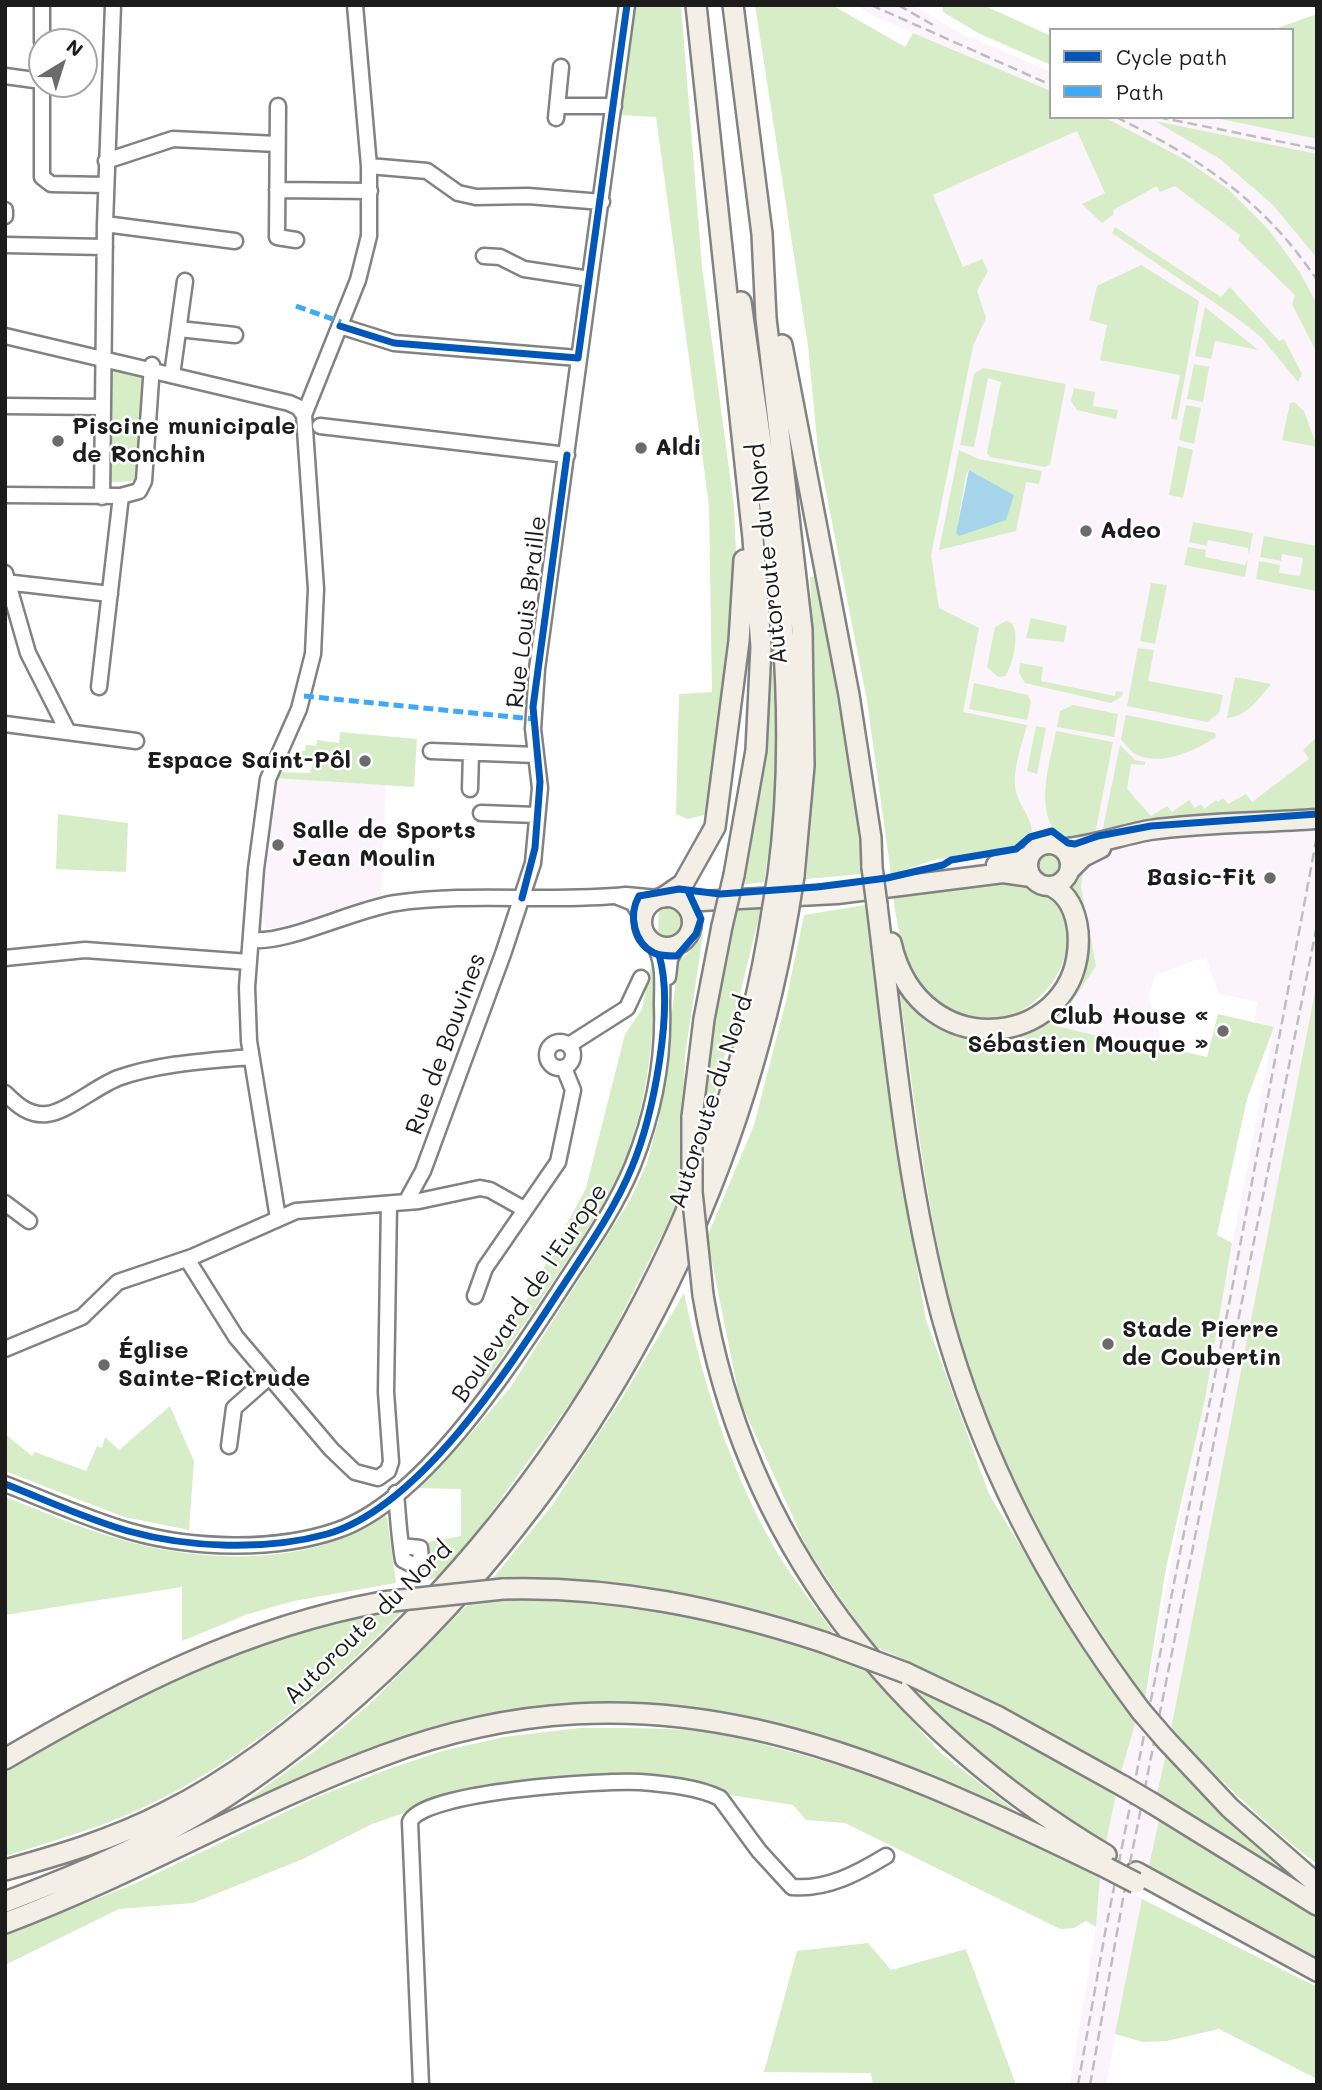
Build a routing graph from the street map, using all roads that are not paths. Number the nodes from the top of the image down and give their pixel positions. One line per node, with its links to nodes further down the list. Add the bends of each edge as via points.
1 (42, 5): 8 (street)
2 (113, 5): 16 (street)
3 (355, 5): 17 (street)
4 (627, 5): 14 (street, Rue Louis Braille)
5 (696, 5): 42 (highway)
6 (705, 5): 69 (highway, Autoroute du Nord, via 785,641)
7 (733, 5): 25 (highway, Autoroute du Nord)
8 (42, 28)
9 (561, 67): 14 (street, via 557,112)
10 (5, 76): 11 (street)
11 (28, 80)
12 (42, 98): 18 (street, via 42,177 51,184)
13 (278, 106): 15 (street)
14 (614, 106): 21 (street, Rue Louis Braille)
15 (277, 144): 16 (street, via 173,139); 19 (street)
16 (106, 161): 18 (street)
17 (369, 166): 20 (street); 21 (street, via 427,171 458,193 476,197)
18 (106, 185): 24 (street)
19 (277, 190): 20 (street); 27 (street, via 277,237)
20 (370, 191): 33 (street, via 367,248)
21 (602, 202): 31 (street, Rue Louis Braille)
22 (5, 210): 23 (street)
23 (5, 216)
24 (105, 224): 26 (street); 29 (street)
25 (762, 234): 69 (highway, Autoroute du Nord, via 764,303 803,652 804,766); 74 (highway, bridge)
26 (235, 240)
27 (296, 240)
28 (5, 245): 29 (street)
29 (105, 247): 38 (street)
30 (484, 256): 31 (street, via 500,257 524,269)
31 (590, 279): 39 (street, Rue Louis Braille)
32 (185, 281): 35 (street)
33 (340, 326): 39 (street, via 394,343); 45 (street)
34 (5, 327): 37 (street); 38 (street)
35 (178, 329): 36 (street); 41 (street)
36 (235, 335)
37 (5, 338): 38 (street)
38 (103, 356): 40 (street); 44 (street)
39 (578, 358): 47 (street, Rue Louis Braille)
40 (152, 368): 41 (street); 50 (street, via 144,481 139,491)
41 (173, 373): 45 (street)
42 (738, 398): 75 (highway, via 744,582 717,820 710,842); 107 (highway, bridge, via 761,665 754,767 704,1018 692,1117 693,1199 704,1295 718,1363 745,1445 794,1547 844,1625 888,1681 953,1746)
43 (5, 406): 44 (street)
44 (103, 408): 51 (street)
45 (305, 409): 46 (street); 48 (street)
46 (320, 426): 47 (street); 48 (street, via 309,433)
47 (567, 455): 60 (street, Rue Louis Braille, via 537,669)
48 (308, 457): 80 (street, via 316,589 313,654 299,709 268,779)
49 (5, 495): 51 (street)
50 (126, 495): 51 (street); 53 (street)
51 (102, 496)
52 (6, 579): 53 (street); 56 (street, via 28,653)
53 (110, 594): 54 (street)
54 (99, 687)
55 (5, 724): 56 (street)
56 (68, 732): 57 (street)
57 (136, 741)
58 (431, 751): 59 (street)
59 (471, 753): 60 (street); 61 (street)
60 (536, 755): 63 (street, Rue Louis Braille)
61 (470, 789)
62 (481, 813): 63 (street)
63 (537, 815): 73 (street, Rue Louis Braille, via 534,855)
64 (1314, 819): 65 (main road)
65 (1257, 823): 66 (main road, via 1154,830); 68 (main road, via 1104,847)
66 (1061, 848): 67 (main road, via 1043,845); 68 (main road, via 1069,857)
67 (1030, 856): 70 (main road); 74 (main road, via 914,877)
68 (1070, 870): 71 (main road, via 1064,881)
69 (786, 875): 77 (highway, Autoroute du Nord, bridge)
70 (1031, 877): 71 (main road, via 1042,886); 74 (main road, via 1003,873 937,883)
71 (1053, 887): 74 (highway, via 1067,898 1077,923 1078,949 1070,976 1056,998 1035,1016 990,1031 949,1023 916,997 895,959)
72 (614, 896): 73 (street); 75 (street); 78 (street, via 633,903)
73 (522, 898): 80 (street, via 397,903 274,939); 91 (street, Rue de Bouvines, via 424,1171)
74 (884, 898): 76 (main road, via 836,894); 109 (highway, bridge, via 918,1208 961,1378 993,1463 1045,1569 1141,1712 1230,1808)
75 (668, 899): 76 (main road, via 692,904); 78 (main road, via 647,906); 79 (main road, via 690,913)
76 (725, 900): 79 (main road, via 705,910)
77 (780, 913): 108 (highway, Autoroute du Nord, via 738,1062 684,1217 606,1370 518,1500 456,1576 393,1640 317,1710 263,1751 157,1817 81,1849); 110 (highway, Autoroute du Nord, via 772,992 750,1077 711,1191 680,1263 592,1423 498,1550 394,1662 265,1769 139,1846)
78 (642, 918): 81 (main road, via 643,931)
79 (692, 926): 82 (main road)
80 (251, 940): 84 (street)
81 (653, 943): 82 (main road); 86 (street, Boulevard de l'Europe, via 661,962)
82 (678, 945): 86 (street, Boulevard de l'Europe, via 670,959)
83 (5, 958): 84 (street, via 85,950)
84 (249, 962): 88 (street)
85 (641, 978): 87 (street, via 627,1008)
86 (663, 1013): 103 (street, Boulevard de l'Europe, via 657,1076 645,1131 612,1208 483,1402)
87 (569, 1045): 89 (street, via 573,1056); 89 (street, via 556,1043 547,1053 550,1064)
88 (251, 1057): 90 (street, via 167,1065 135,1073 91,1090 52,1114 28,1111); 95 (street)
89 (564, 1068): 94 (street, via 573,1090 558,1162)
90 (5, 1093)
91 (406, 1202): 93 (street); 94 (street, via 480,1188)
92 (5, 1203): 96 (street)
93 (389, 1204): 95 (street, via 302,1210); 100 (street, via 386,1392 391,1462 386,1474 374,1479 344,1463)
94 (524, 1209): 98 (street, via 485,1268)
95 (278, 1218): 97 (street)
96 (29, 1221)
97 (187, 1259): 99 (street, via 118,1282 87,1314); 100 (street, via 219,1313)
98 (475, 1296)
99 (5, 1349)
100 (269, 1377): 101 (street, via 234,1408)
101 (229, 1446)
102 (5, 1484): 103 (street, Boulevard de l'Europe, via 132,1532 232,1544 328,1533 365,1517)
103 (396, 1493): 104 (street)
104 (401, 1546)
105 (5, 1759): 111 (highway, bridge, via 110,1700 277,1627 382,1602 503,1589 591,1591 720,1612 823,1642 906,1673 997,1716 1123,1786)
106 (887, 1856): 114 (street, via 854,1875 808,1889 792,1888 724,1801 714,1795 640,1782 536,1786 419,1813 410,1822)
107 (1108, 1863): 112 (highway, via 890,1768 822,1746 712,1720 588,1714 479,1727 391,1752); 113 (highway, bridge, via 1227,1931 1261,1942)
108 (5, 1870)
109 (1317, 1884)
110 (5, 1902)
111 (1317, 1905)
112 (5, 1923)
113 (1317, 1971)
114 (421, 2085)

